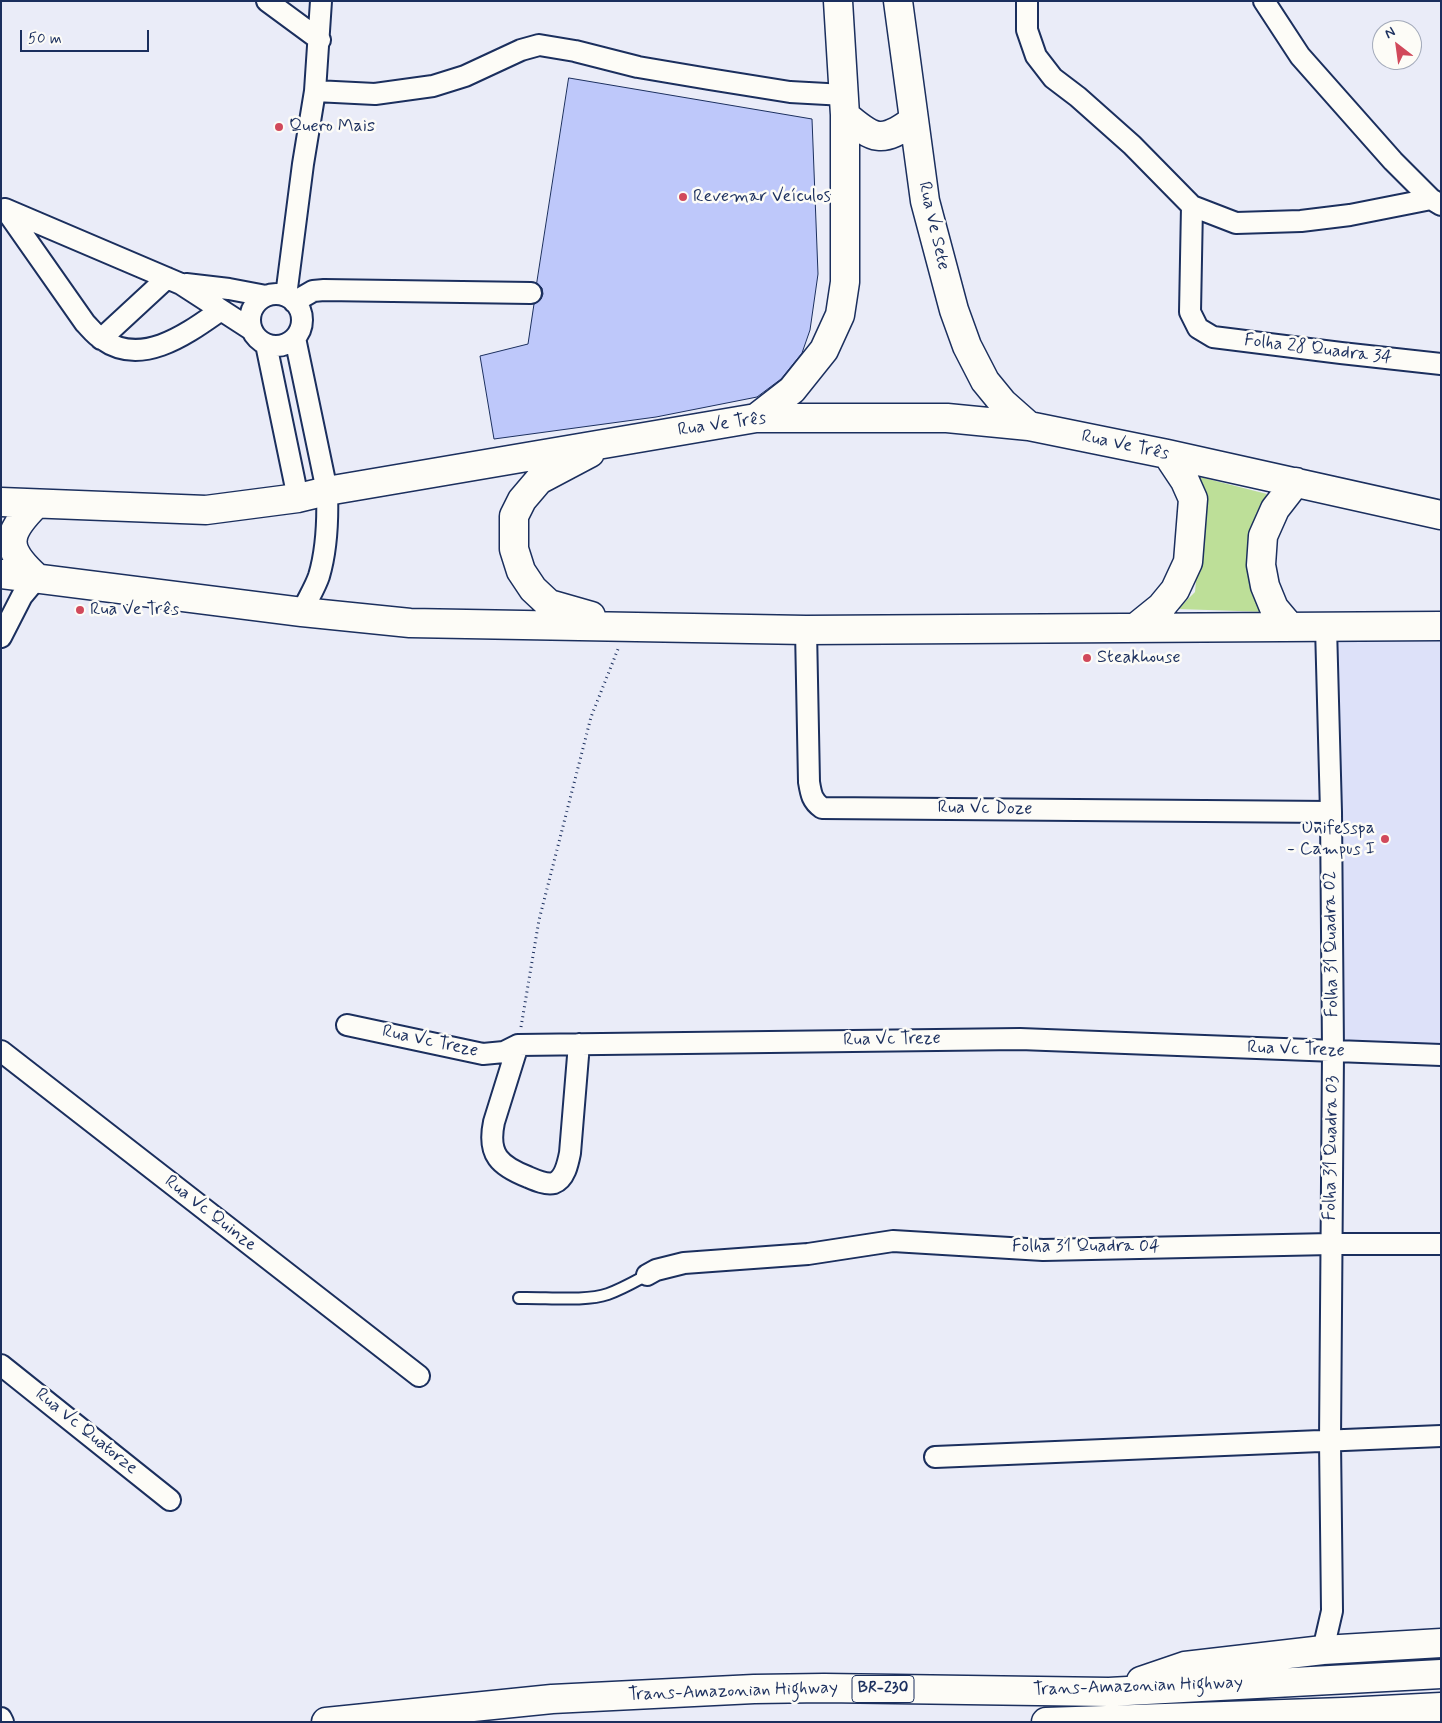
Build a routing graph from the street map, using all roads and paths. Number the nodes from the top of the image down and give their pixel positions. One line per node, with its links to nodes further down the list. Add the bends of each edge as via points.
1 (267, 1): 7 (street)
2 (321, 1): 7 (street)
3 (838, 1): 9 (main road)
4 (898, 1): 10 (main road, Rua Ve Sete)
5 (1027, 1): 12 (street, via 1026,30 1036,56 1053,78 1132,145)
6 (1264, 1): 11 (street, via 1300,56 1392,161)
7 (320, 40): 8 (street)
8 (315, 91): 9 (street, via 375,94 433,86 539,45); 16 (street)
9 (845, 105): 10 (main road, via 866,133 883,136 898,132); 23 (main road, via 845,282 840,315 824,350 792,390)
10 (914, 120): 24 (main road, Rua Ve Sete, via 925,201 967,346 985,381)
11 (1436, 202): 12 (street, via 1301,221 1236,223)
12 (1192, 206): 22 (street, Folha 28 Quadra 34, via 1190,312 1198,328 1212,336)
13 (3, 208): 14 (street); 20 (street, via 85,323)
14 (174, 281): 16 (street); 17 (street); 20 (street)
15 (531, 293): 16 (street, via 324,290)
16 (282, 298): 18 (street, via 257,302 250,320); 19 (street, via 300,310 302,320)
17 (221, 310): 18 (street); 20 (street, via 195,329 157,348 117,348)
18 (252, 330): 21 (street)
19 (295, 338): 21 (street, via 286,344); 28 (street)
20 (101, 339)
21 (266, 344): 29 (street)
22 (1441, 364)
23 (756, 418): 24 (main road, Rua Ve Três, via 946,418); 25 (main road, Rua Ve Três)
24 (1028, 426): 26 (main road, Rua Ve Três)
25 (611, 442): 28 (main road, Rua Ve Três); 36 (main road, via 538,480 514,516 514,549 521,571 549,604)
26 (1167, 454): 27 (main road, Rua Ve Três); 40 (main road, via 1193,499 1188,562 1175,590 1161,607)
27 (1296, 482): 32 (main road, Rua Ve Três); 38 (main road, via 1275,509 1263,536 1261,565 1274,608)
28 (327, 491): 29 (main road, Rua Ve Três); 35 (street, via 326,545 318,578)
29 (298, 498): 31 (main road, Rua Ve Três, via 206,510)
30 (1, 502): 31 (main road, Rua Ve Três)
31 (36, 504): 34 (main road, via 16,526 12,537 23,566)
32 (1441, 515)
33 (1, 574): 34 (main road)
34 (37, 578): 35 (main road); 42 (street, via 22,596)
35 (302, 612): 36 (main road, via 410,624)
36 (627, 626): 41 (main road); 46 (path, via 591,716 539,920)
37 (1441, 626): 39 (main road)
38 (1290, 627): 39 (main road); 40 (main road)
39 (1326, 627): 43 (street, Folha 31 Quadra 02)
40 (1135, 628): 41 (main road)
41 (806, 630): 43 (street, Rua Vc Doze, via 808,782 815,803 822,808)
42 (1, 637)
43 (1331, 812): 48 (street, Folha 31 Quadra 02)
44 (348, 1025): 46 (street, Rua Vc Treze, via 483,1054 504,1052)
45 (579, 1044): 46 (street, Rua Vc Treze); 46 (street, via 570,1153 562,1177 553,1183 538,1182 508,1169 500,1162 492,1143 494,1122); 48 (street, Rua Vc Treze, via 1020,1039)
46 (518, 1045)
47 (1, 1051): 55 (street, Rua Vc Quinze)
48 (1333, 1052): 49 (street, Rua Vc Treze); 50 (street, Folha 31 Quadra 03)
49 (1441, 1055)
50 (1331, 1244): 51 (street, Folha 31 Quadra 04); 52 (street, Folha 31 Quadra 04, via 1043,1250 893,1241 808,1254 684,1263); 57 (street)
51 (1441, 1244)
52 (646, 1275): 53 (lane, via 606,1295)
53 (519, 1298)
54 (1, 1365): 59 (street, Rua Vc Quatorze)
55 (419, 1376)
56 (1441, 1436): 57 (street)
57 (1330, 1441): 58 (street); 61 (street, via 1332,1611)
58 (934, 1457)
59 (170, 1500)
60 (1441, 1643): 61 (main road)
61 (1336, 1649): 63 (main road, via 1185,1666)
62 (1441, 1674): 63 (main road, Trans-Amazonian Highway / BR-230)
63 (1109, 1692): 64 (main road, Trans-Amazonian Highway / BR-230, via 814,1688)
64 (540, 1700): 69 (main road, Trans-Amazonian Highway / BR-230); 70 (main road)
65 (1441, 1707): 67 (main road, Trans-Amazonian Highway)
66 (1, 1718): 68 (street)
67 (1266, 1718): 72 (main road, Trans-Amazonian Highway)
68 (3, 1722)
69 (326, 1722)
70 (524, 1722)
71 (1046, 1722): 72 (main road, Trans-Amazonian Highway)
72 (1054, 1722)

